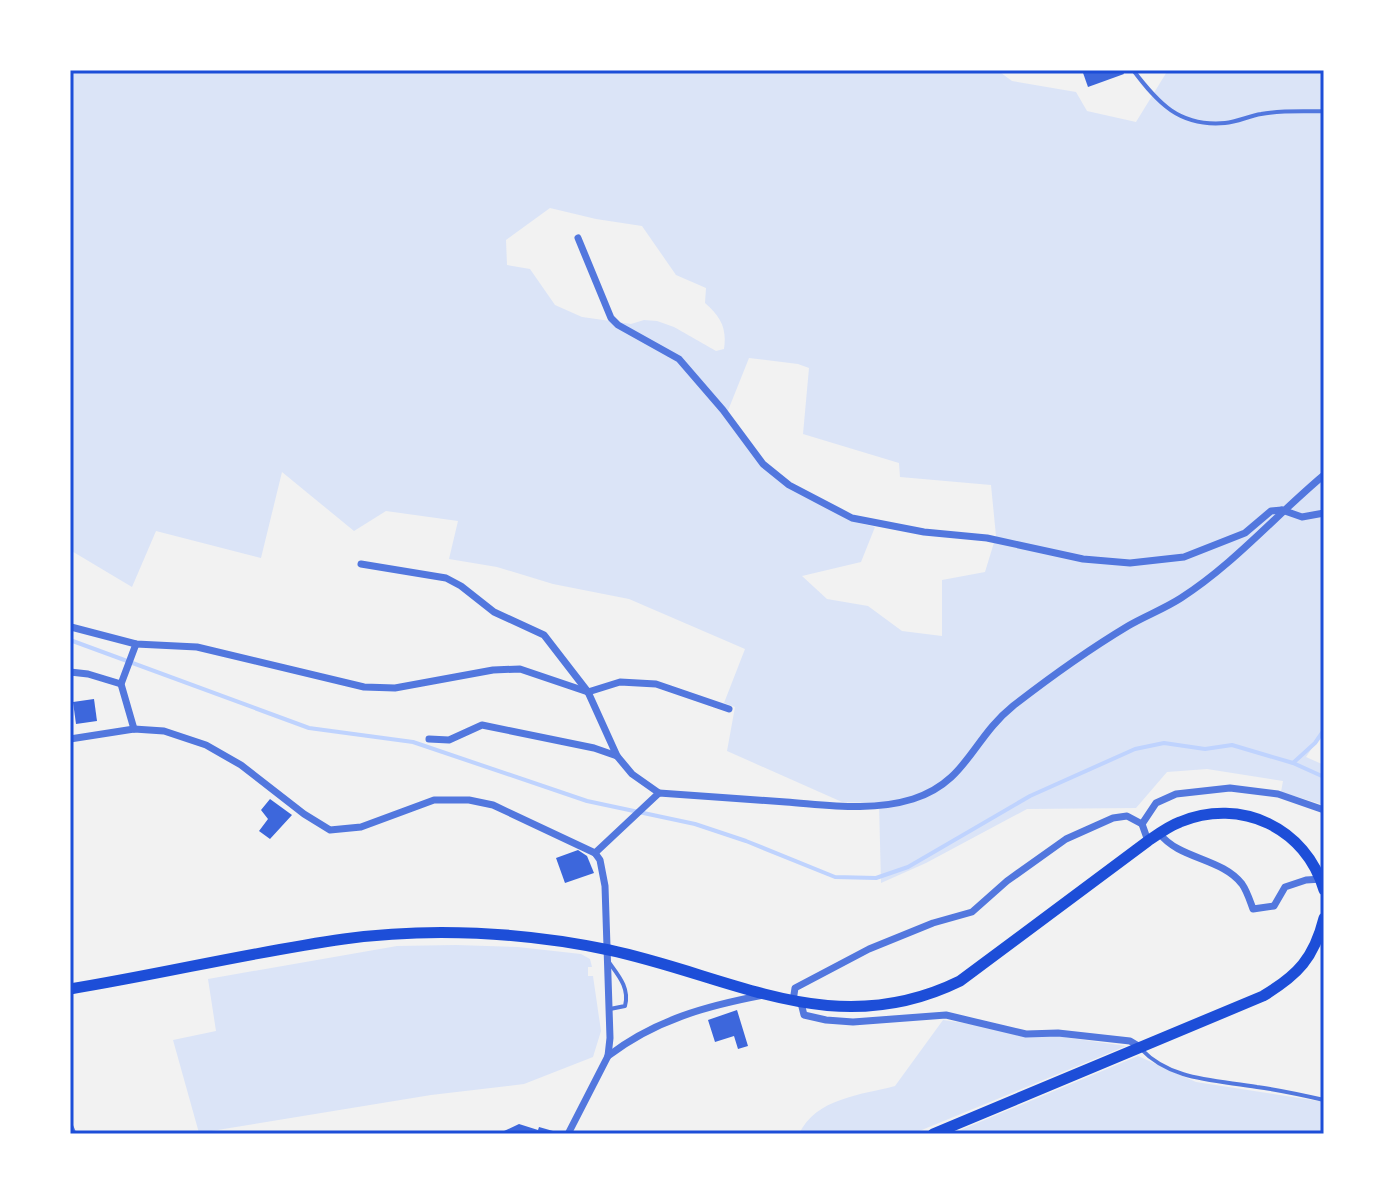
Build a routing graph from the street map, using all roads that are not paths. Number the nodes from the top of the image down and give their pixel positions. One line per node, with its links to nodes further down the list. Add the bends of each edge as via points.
1 (1133, 70): 2 (lane, via 1155,100 1194,122)
2 (1324, 111)
3 (578, 238): 5 (street, via 611,318 679,359 763,464 789,485 852,518 1130,563 1184,557 1245,533 1271,511)
4 (1324, 475): 5 (street)
5 (1282, 510): 6 (street, via 1302,517); 18 (street, via 1247,546 1181,598 1127,627 1014,706 988,728 962,769 928,794 859,807)
6 (1324, 513)
7 (361, 564): 12 (street, via 446,578 461,586 494,612 544,635)
8 (71, 627): 9 (street)
9 (136, 644): 11 (street); 12 (street, via 197,647 364,687 395,688 520,669)
10 (70, 672): 11 (street)
11 (121, 684): 14 (street)
12 (588, 692): 13 (street, via 620,682 656,684); 17 (street)
13 (729, 709)
14 (134, 729): 15 (street); 23 (street, via 164,731 206,745 330,830 361,827 434,800 469,800 493,805)
15 (70, 739)
16 (429, 739): 17 (street, via 449,740 482,725)
17 (617, 756): 18 (street)
18 (659, 793): 23 (street)
19 (1324, 810): 20 (street, via 1278,794 1230,788 1176,794 1156,803)
20 (1142, 824): 22 (street); 29 (street, via 1127,816 1113,818 1066,839 972,912 869,949 795,988)
21 (1160, 834): 22 (main road); 24 (main road, via 1200,816 1241,815 1266,821 1305,849); 24 (street, via 1242,884 1253,909 1274,906 1285,887 1306,880)
22 (1148, 841): 29 (main road, via 960,981 933,994 842,1008)
23 (595, 853): 26 (street, via 605,886)
24 (1323, 882)
25 (1324, 918): 31 (main road, via 1306,963 1289,980)
26 (606, 954): 27 (main road, via 506,936 373,936); 28 (main road, via 668,964); 30 (street); 30 (lane, via 627,999 625,1006)
27 (70, 989)
28 (768, 995): 29 (main road); 32 (street, via 690,1012 633,1037)
29 (797, 1002): 31 (street, via 804,1015 826,1020 946,1015 1026,1034 1130,1041)
30 (610, 1009): 32 (street)
31 (1140, 1047): 33 (lane, via 1153,1061 1203,1081); 37 (main road)
32 (608, 1056): 36 (street)
33 (1324, 1100)
34 (70, 1127): 35 (street)
35 (73, 1134)
36 (568, 1134)
37 (933, 1134)

